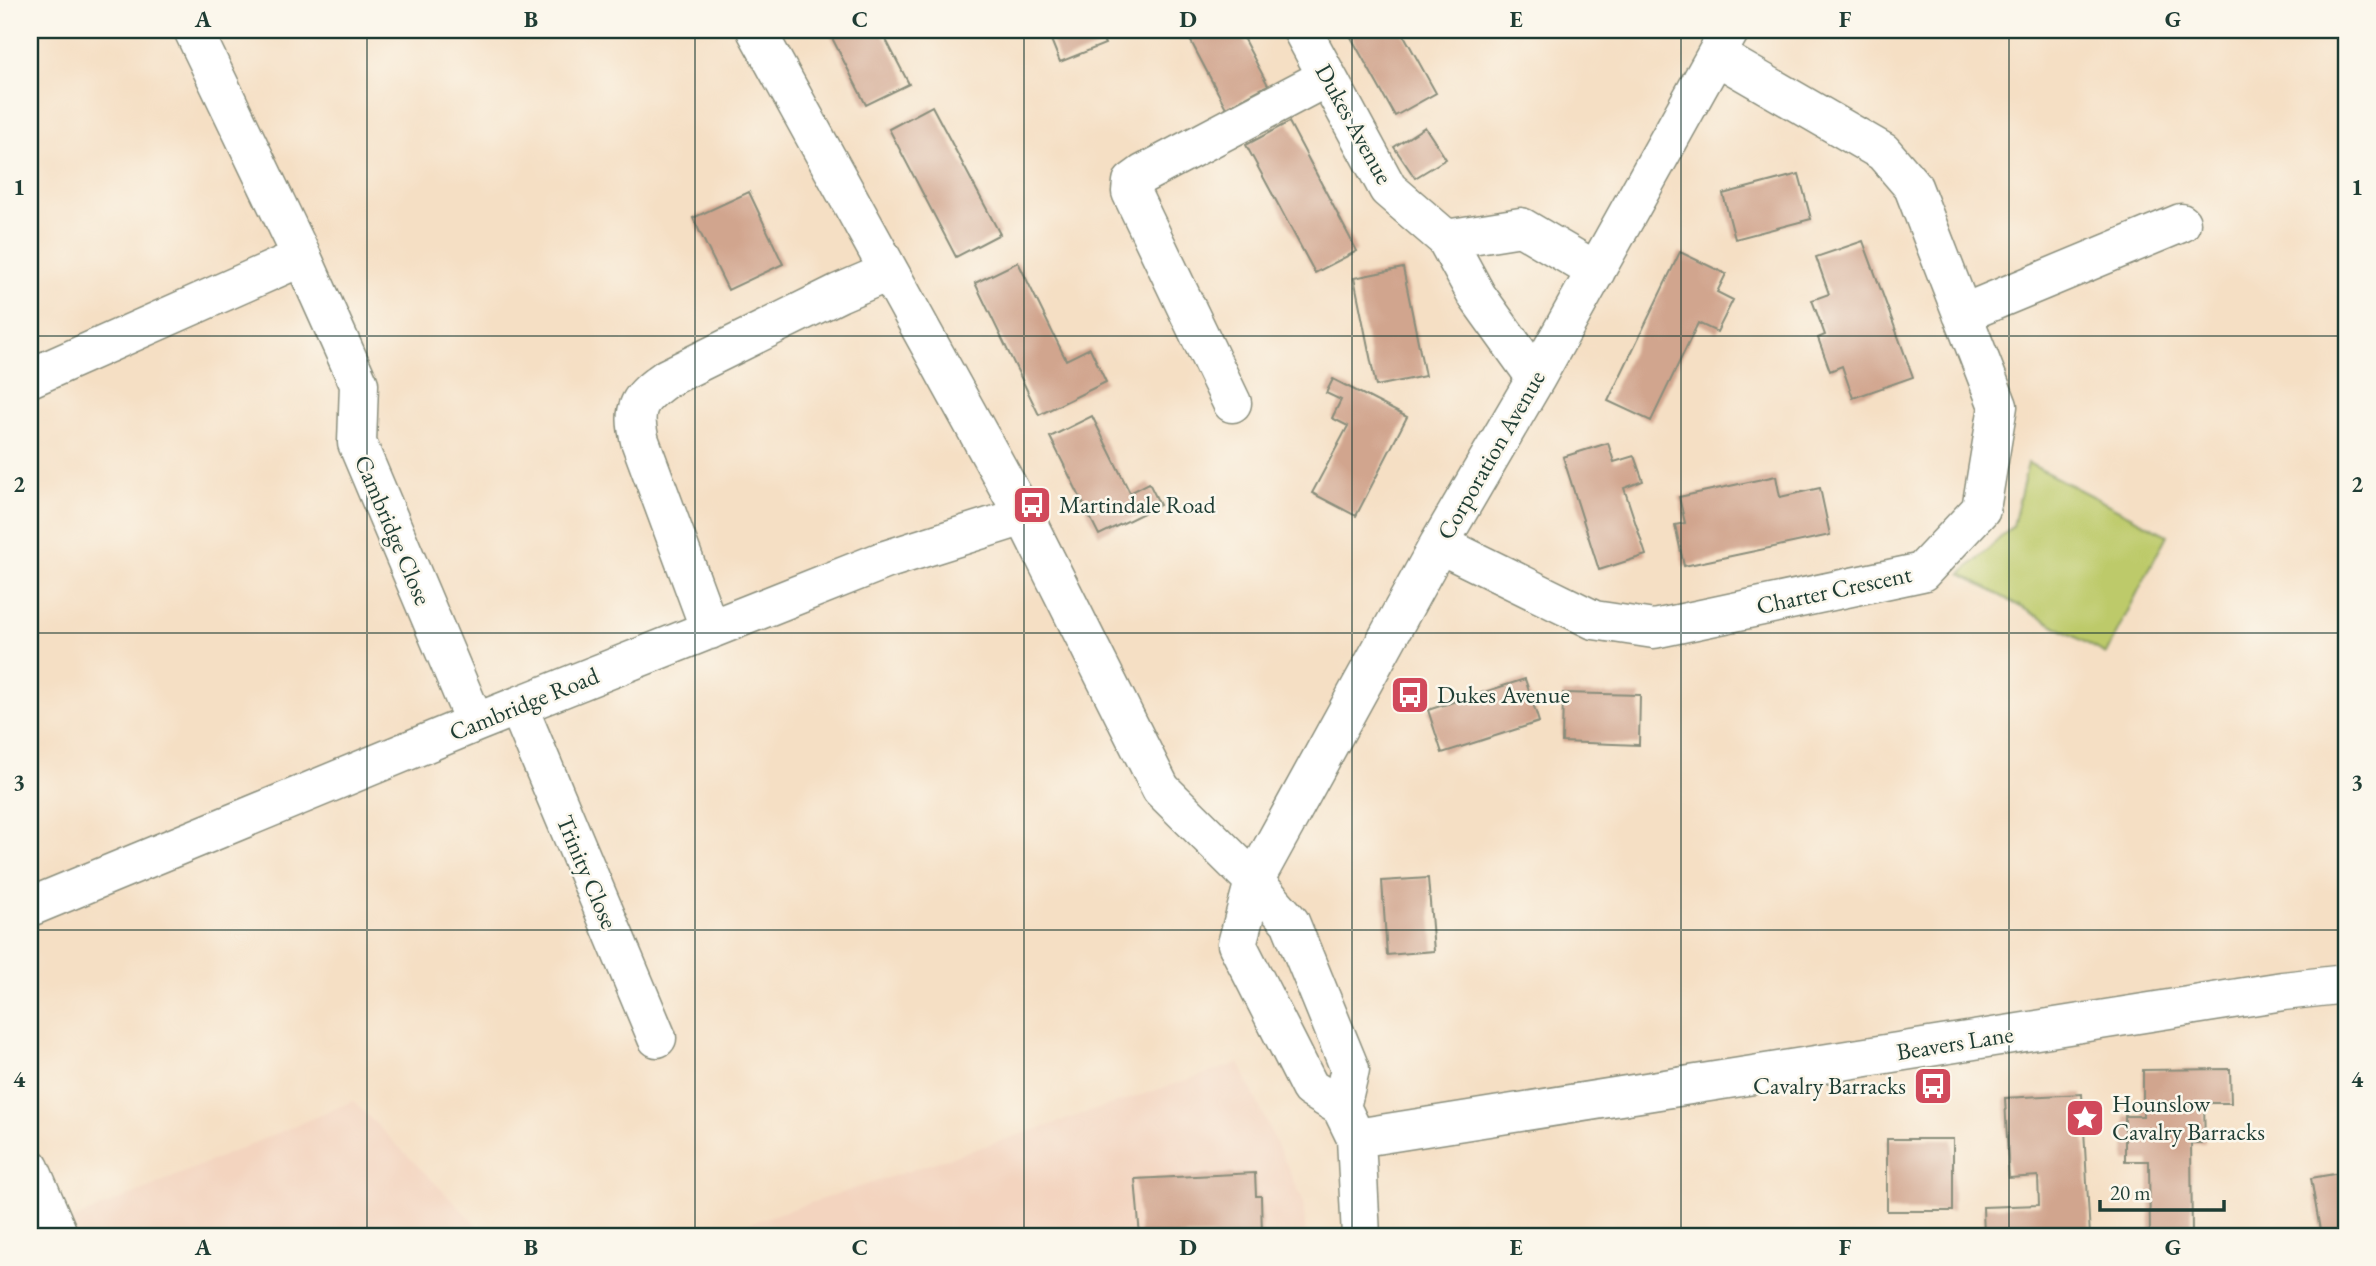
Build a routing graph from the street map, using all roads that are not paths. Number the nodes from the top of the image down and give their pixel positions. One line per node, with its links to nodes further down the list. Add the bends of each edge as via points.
1 (193, 30): 8 (street, Cambridge Close)
2 (756, 30): 10 (street)
3 (1301, 30): 5 (street, Dukes Avenue)
4 (1723, 43): 9 (street, Corporation Avenue); 11 (street, Charter Crescent, via 1883,152 1913,187)
5 (1327, 77): 7 (street, Dukes Avenue, via 1388,189); 14 (street, via 1132,183 1131,192)
6 (2181, 223): 11 (street)
7 (1446, 239): 9 (street, via 1521,227); 13 (street, Dukes Avenue, via 1477,296)
8 (302, 257): 12 (street); 19 (street, Cambridge Close, via 359,384 357,443)
9 (1596, 271): 13 (street, Corporation Avenue)
10 (888, 272): 15 (street); 17 (street, via 667,378 646,393 637,407 634,421 640,441)
11 (1962, 314): 16 (street, Charter Crescent, via 1998,406 1981,509 1922,572 1654,629 1594,620)
12 (30, 378)
13 (1536, 378): 16 (street, Corporation Avenue)
14 (1232, 403)
15 (1024, 516): 17 (street, Cambridge Road, via 885,561); 20 (street, via 1161,789)
16 (1439, 544): 20 (street, Corporation Avenue)
17 (710, 630): 18 (street, Cambridge Road)
18 (518, 706): 19 (street, Cambridge Road); 23 (street, Trinity Close)
19 (475, 723): 21 (street, Cambridge Road)
20 (1254, 881): 24 (street, via 1290,922 1350,1069); 24 (street, via 1237,944 1310,1088)
21 (30, 907)
22 (2346, 984): 24 (street, Beavers Lane)
23 (657, 1038)
24 (1349, 1122): 27 (street)
25 (30, 1168): 26 (street)
26 (57, 1232)
27 (1361, 1236)

